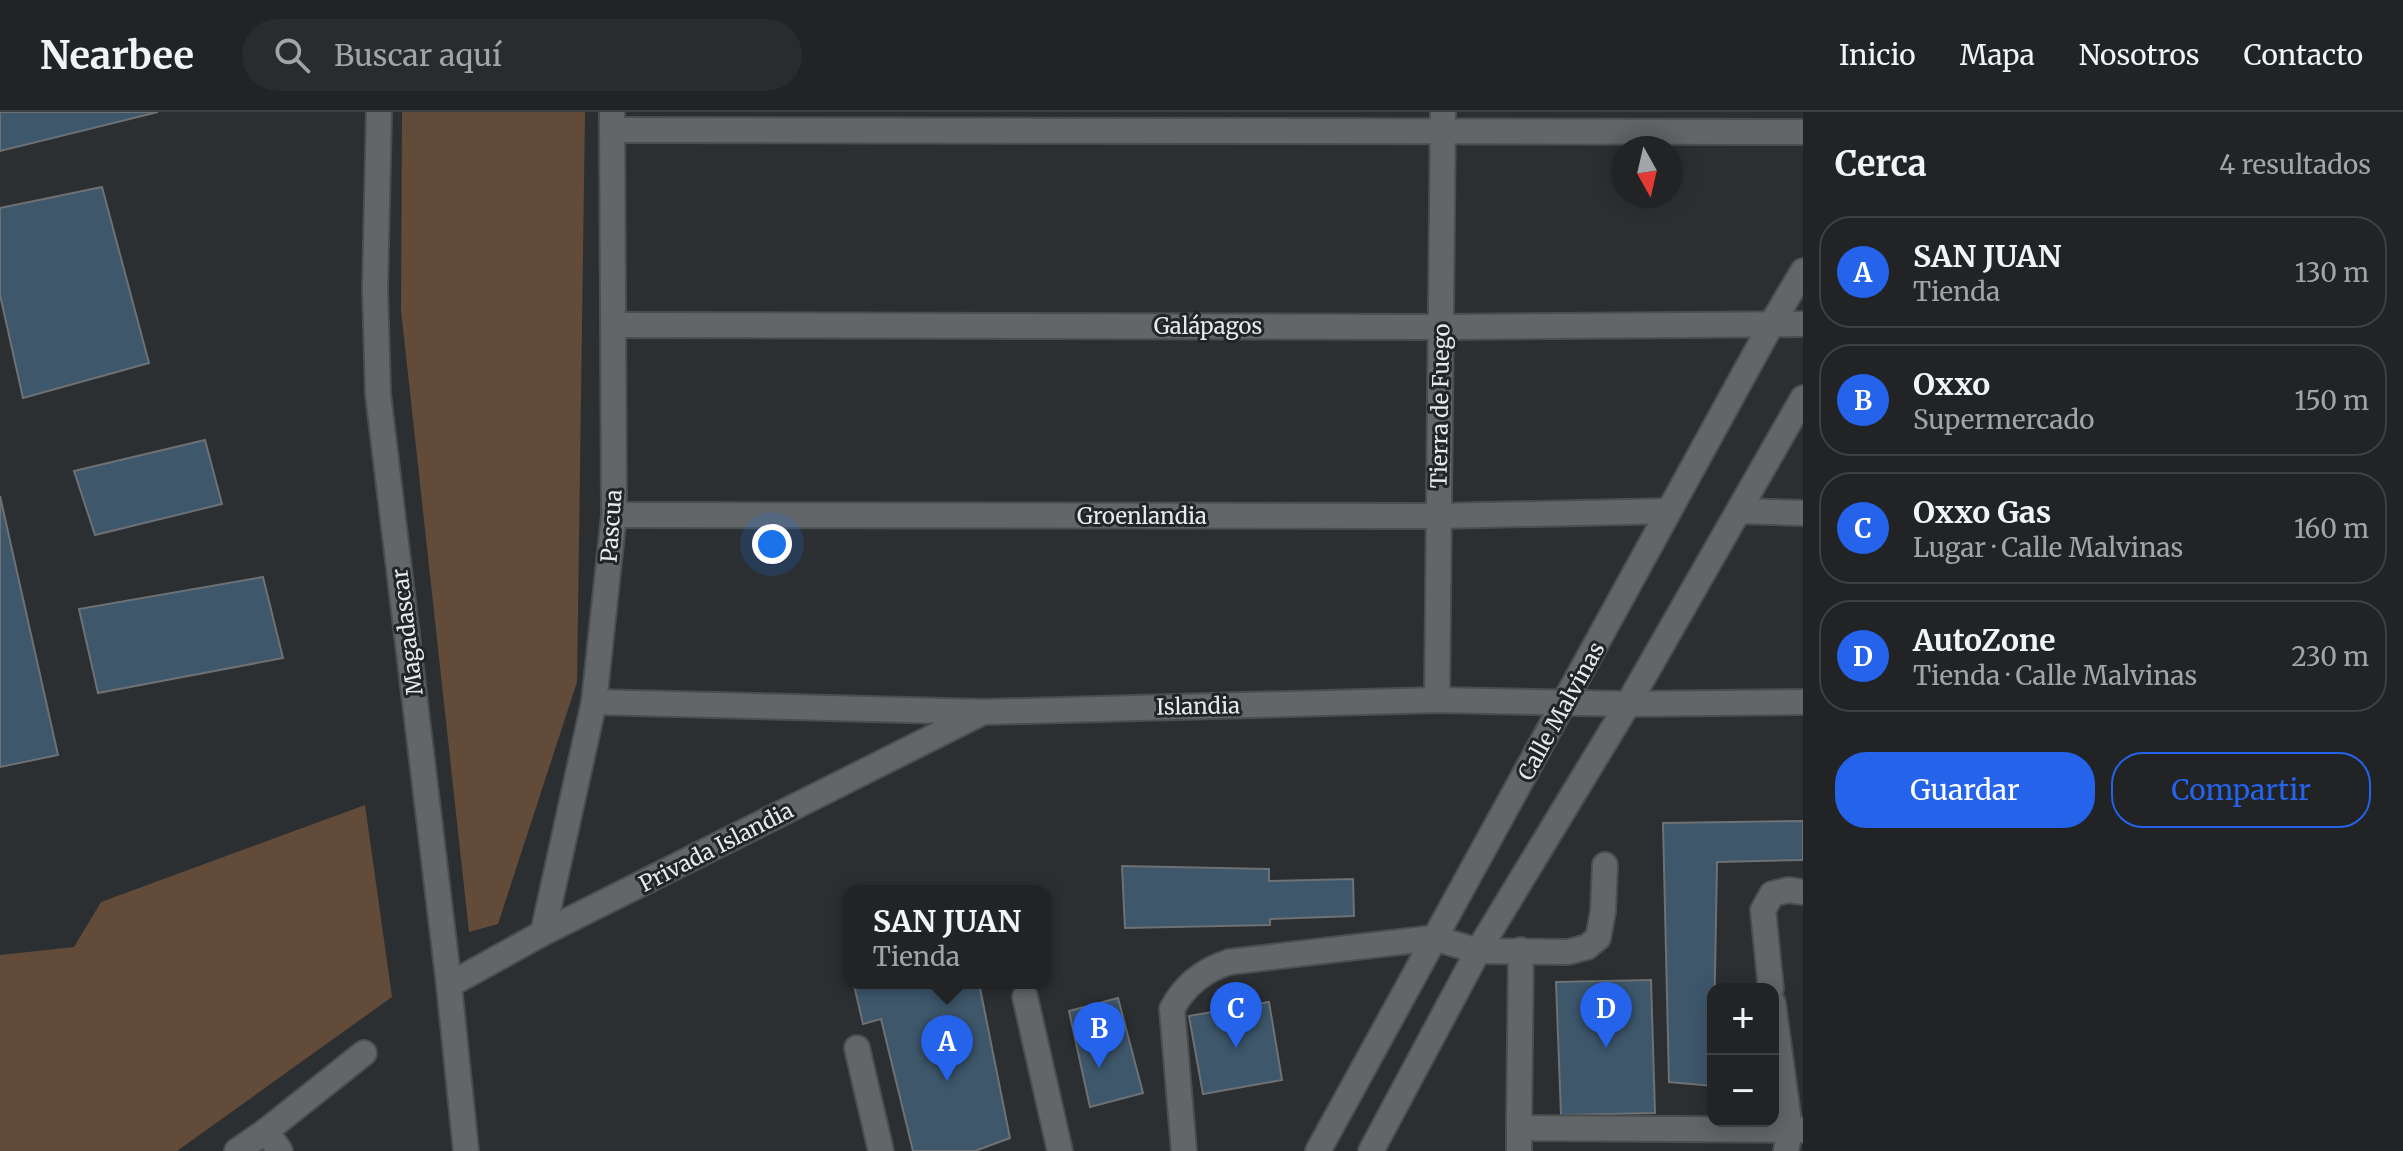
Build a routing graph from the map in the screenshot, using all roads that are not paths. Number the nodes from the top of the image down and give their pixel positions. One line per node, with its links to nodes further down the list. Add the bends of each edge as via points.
1 (379, 112): 29 (street, Magadascar, via 378,394)
2 (612, 121): 3 (street); 7 (street, Pascua)
3 (1443, 121): 4 (street); 9 (street, Tierra de Fuego)
4 (1803, 132)
5 (1803, 271): 8 (street, Calle Malvinas)
6 (1803, 324): 8 (street, Galápagos)
7 (614, 325): 9 (street, Galápagos); 14 (street, Pascua)
8 (1771, 325): 9 (street, Galápagos); 11 (street, Calle Malvinas)
9 (1442, 327): 15 (street, Tierra de Fuego)
10 (1803, 398): 12 (street)
11 (1669, 511): 15 (street, Groenlandia); 19 (street, Calle Malvinas)
12 (1740, 511): 13 (street); 20 (street)
13 (1803, 513)
14 (614, 515): 15 (street, Groenlandia); 17 (street, Pascua)
15 (1439, 516): 16 (street, Tierra de Fuego)
16 (1437, 700): 19 (street, Islandia); 21 (street, Islandia)
17 (594, 702): 21 (street, Islandia); 24 (street, Pascua)
18 (1803, 702): 20 (street, Islandia)
19 (1566, 703): 20 (street, Islandia); 25 (street, Calle Malvinas)
20 (1628, 704): 27 (street)
21 (984, 712): 24 (street, Privada Islandia)
22 (1605, 865): 26 (street, via 1598,938 1568,952)
23 (1803, 892): 28 (street, via 1772,894 1763,910)
24 (543, 933): 29 (street, Privada Islandia)
25 (1434, 938): 27 (street); 41 (street, via 1229,962 1196,979 1172,1009); 42 (street, Calle Malvinas)
26 (1521, 950): 27 (street); 35 (street)
27 (1478, 951): 43 (street)
28 (1770, 983)
29 (449, 985): 38 (street, Magadascar)
30 (1025, 997): 40 (street)
31 (1779, 1043): 34 (street)
32 (857, 1048): 39 (street)
33 (364, 1053): 36 (street)
34 (1793, 1137): 35 (street)
35 (1519, 1139)
36 (273, 1141): 37 (street)
37 (237, 1151)
38 (466, 1151)
39 (881, 1151)
40 (1060, 1151)
41 (1184, 1151)
42 (1318, 1151)
43 (1371, 1151)

